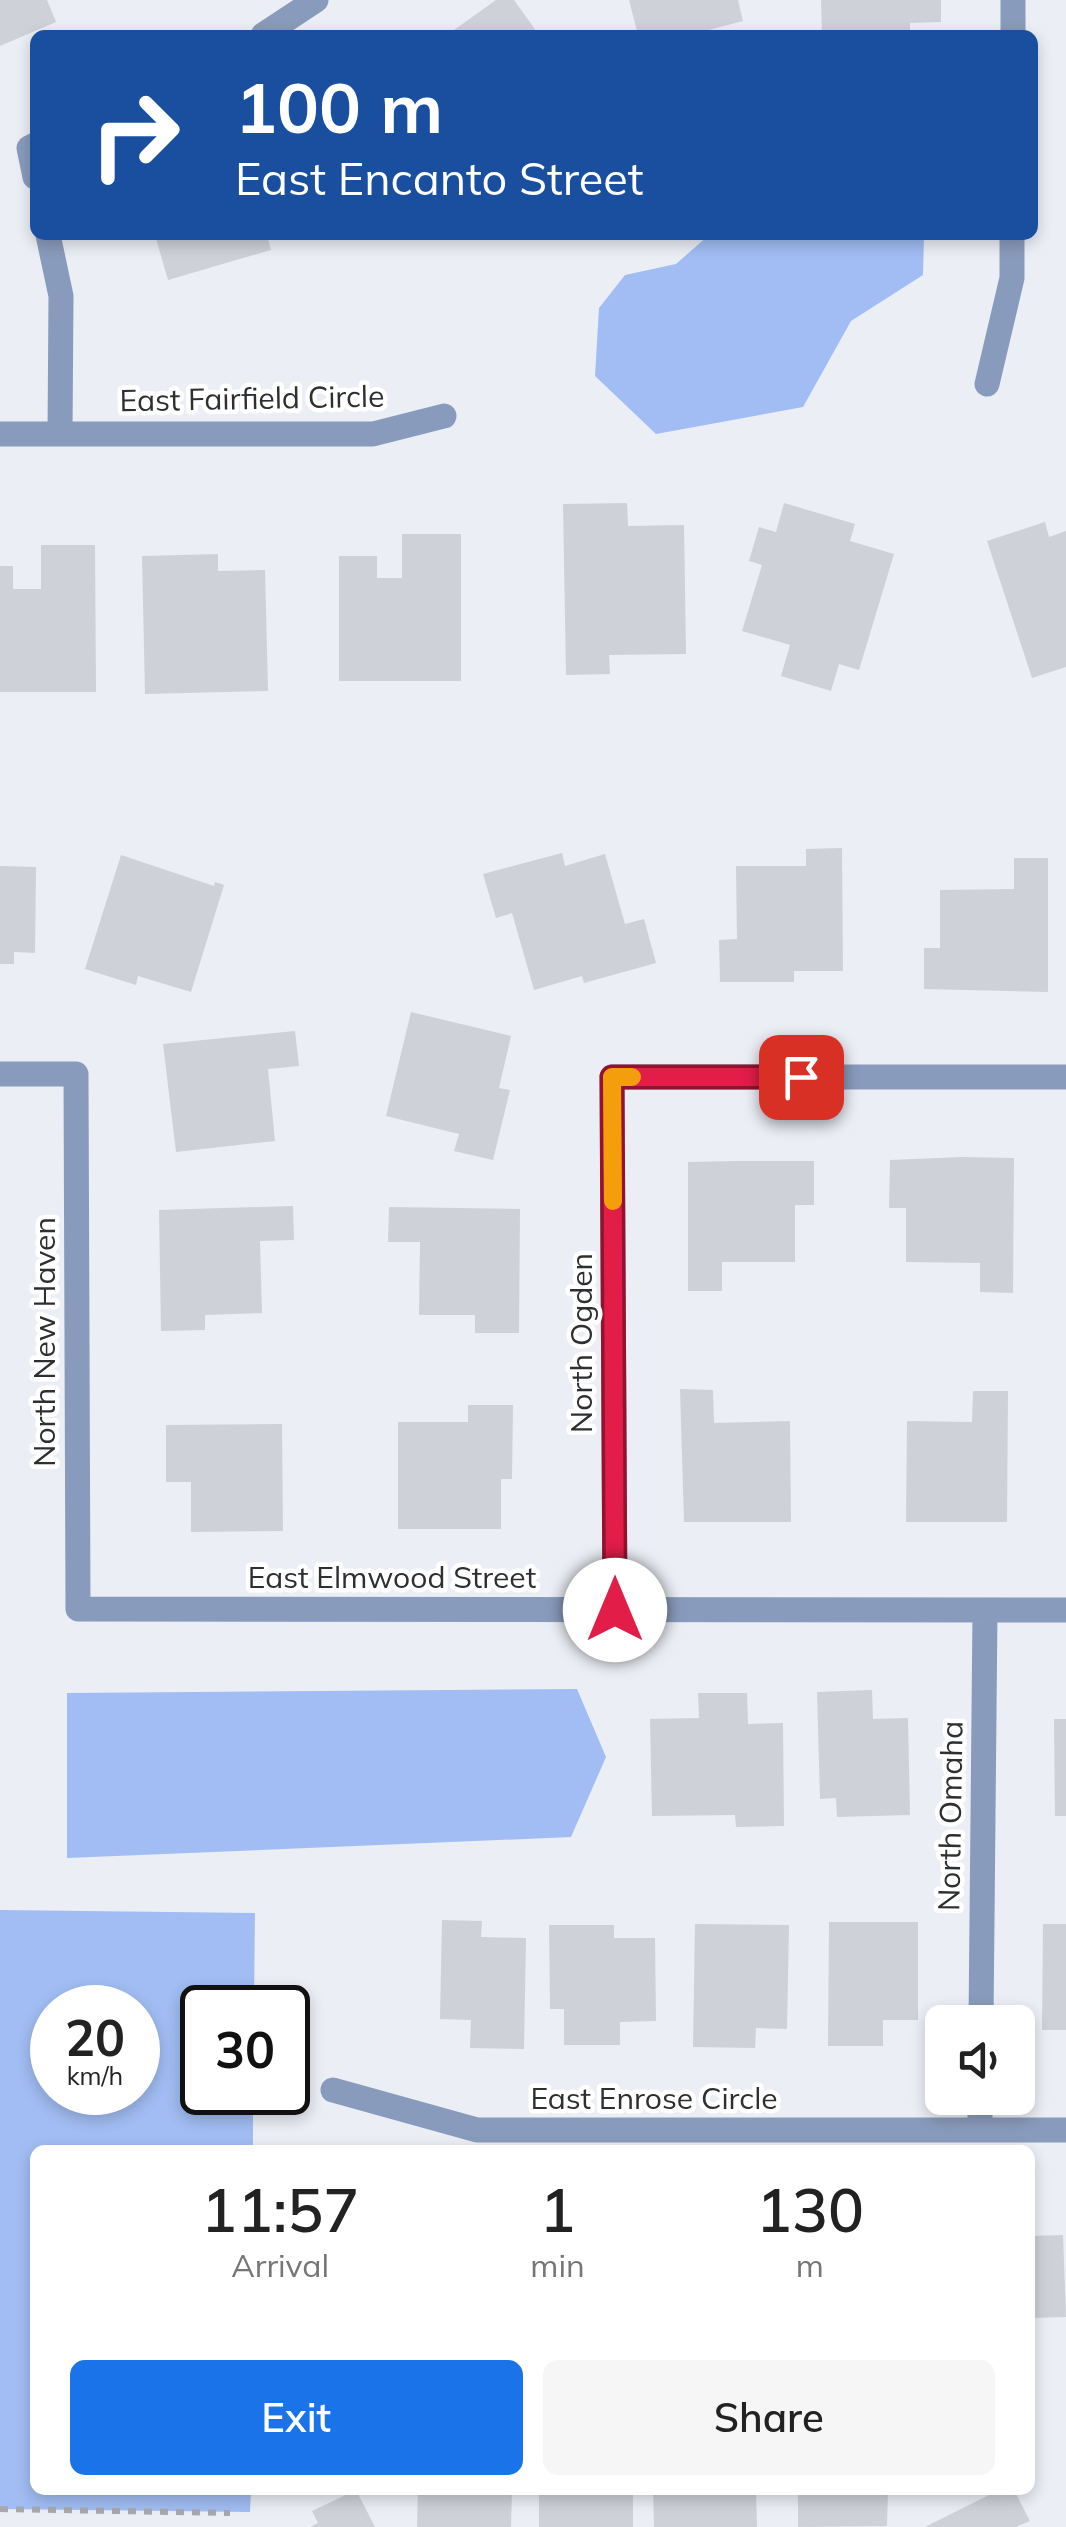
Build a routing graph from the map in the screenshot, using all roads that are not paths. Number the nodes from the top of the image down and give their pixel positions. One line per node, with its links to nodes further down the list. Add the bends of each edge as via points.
1 (316, 0): 3 (street)
2 (1013, 0): 4 (street)
3 (271, 30)
4 (1013, 30)
5 (49, 240): 10 (street, via 61,296)
6 (1012, 240): 7 (street, via 1012,278)
7 (988, 384)
8 (444, 416): 10 (street, East Fairfield Circle, via 373,434)
9 (0, 434): 10 (street, East Fairfield Circle)
10 (60, 434)
11 (0, 1074): 13 (street, North New Haven, via 76,1074)
12 (1066, 1077): 14 (street, North Ogden, via 612,1077)
13 (78, 1609): 14 (street, East Elmwood Street)
14 (615, 1610): 15 (street, East Elmwood Street)
15 (985, 1610): 16 (street, East Elmwood Street); 17 (street, North Omaha)
16 (1066, 1610)
17 (981, 2005)
18 (333, 2090): 20 (street, East Enrose Circle, via 477,2130)
19 (980, 2115): 20 (street)
20 (980, 2130): 21 (street, East Enrose Circle)
21 (1066, 2130)

